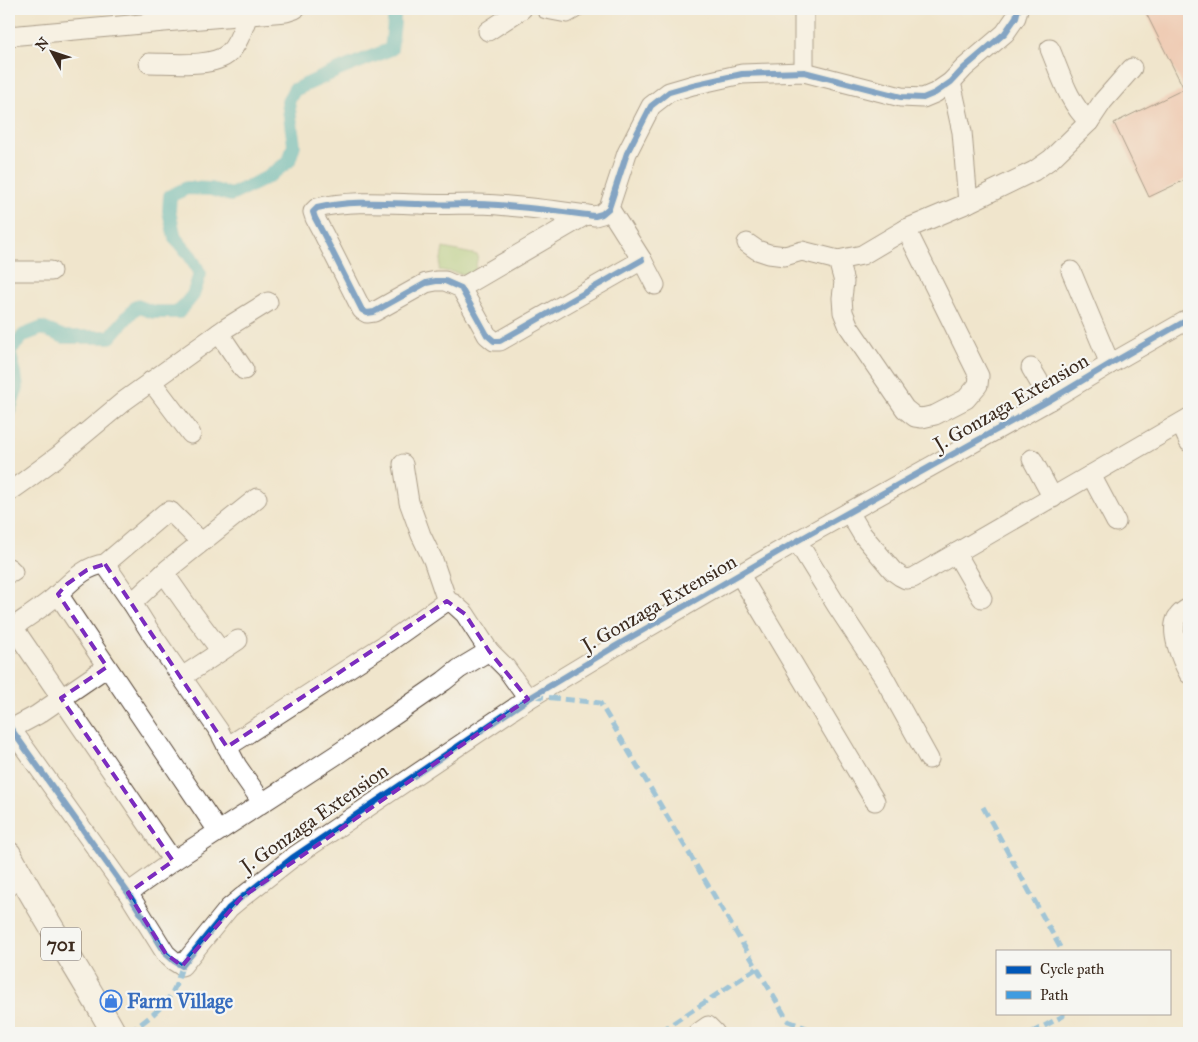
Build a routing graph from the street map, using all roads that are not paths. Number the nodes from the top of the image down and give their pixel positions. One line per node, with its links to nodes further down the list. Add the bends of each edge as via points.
1 (295, 9): 7 (street)
2 (522, 9): 8 (street)
3 (546, 9): 4 (street, via 567,13)
4 (574, 9)
5 (804, 9): 13 (street)
6 (1018, 9): 14 (street, via 1005,33)
7 (248, 15): 9 (street); 11 (street, via 238,40 228,54 213,62)
8 (488, 31)
9 (9, 36)
10 (1050, 49): 15 (street, via 1070,98)
11 (149, 63)
12 (1132, 68): 15 (street)
13 (804, 72): 14 (street, via 901,97 923,98); 17 (street, via 742,74 669,92 651,106 627,153)
14 (951, 82): 16 (street, via 962,132)
15 (1089, 122): 16 (street, via 1034,171)
16 (968, 204): 19 (street)
17 (609, 208): 18 (street, via 602,214); 21 (street)
18 (586, 215): 27 (street); 27 (street, via 476,204 362,202 328,205 313,212 362,310 367,313 426,283 445,281)
19 (906, 229): 22 (street, via 862,255); 22 (street, via 979,376 978,385 966,399 934,415 916,417 905,409 850,327 843,312 844,282)
20 (747, 243): 22 (street, via 769,254 785,256 802,251)
21 (642, 260): 26 (street); 27 (street, via 500,341 494,341 487,335)
22 (838, 260)
23 (51, 271): 25 (street)
24 (1072, 271): 31 (street)
25 (9, 272)
26 (655, 285)
27 (461, 288)
28 (268, 302): 30 (street)
29 (1189, 319): 31 (street, J. Gonzaga Extension)
30 (219, 333): 33 (street); 34 (street)
31 (1110, 364): 35 (street, J. Gonzaga Extension)
32 (1031, 368): 35 (street)
33 (244, 370)
34 (151, 382): 37 (street); 42 (street)
35 (1050, 400): 45 (street, J. Gonzaga Extension)
36 (1185, 421): 38 (street); 41 (street)
37 (191, 434)
38 (1189, 442)
39 (1032, 458): 44 (street)
40 (403, 464): 55 (street, via 409,502)
41 (1091, 475): 44 (street); 46 (street)
42 (9, 492)
43 (257, 498): 48 (street)
44 (1053, 498): 49 (street)
45 (849, 512): 47 (street, J. Gonzaga Extension); 49 (street, via 870,545 893,571 906,579)
46 (1116, 522)
47 (797, 541): 52 (street, J. Gonzaga Extension); 69 (street, via 883,676)
48 (201, 542): 50 (street, via 169,511); 51 (street)
49 (956, 553): 54 (street)
50 (105, 564): 53 (street, via 86,570); 56 (street)
51 (164, 573): 56 (street); 60 (street)
52 (740, 574): 66 (street, J. Gonzaga Extension); 70 (street)
53 (58, 594): 58 (street); 62 (street)
54 (982, 598)
55 (447, 601): 61 (street, via 466,614); 68 (street)
56 (132, 603): 64 (street)
57 (1189, 608): 63 (street, via 1176,619 1175,630 1181,658)
58 (11, 629): 65 (street)
59 (238, 640): 60 (street)
60 (221, 651): 64 (street)
61 (488, 651): 66 (street, via 506,668); 71 (street)
62 (107, 667): 65 (street); 72 (street)
63 (1189, 674)
64 (182, 677): 68 (street)
65 (61, 698): 67 (street); 74 (street)
66 (528, 699): 76 (street, J. Gonzaga Extension, via 263,880 228,908 182,966 166,954)
67 (10, 728): 76 (street)
68 (227, 747): 71 (street)
69 (929, 759)
70 (875, 800)
71 (262, 802): 72 (street)
72 (218, 831): 74 (street)
73 (9, 854): 75 (main road, 701)
74 (173, 861): 76 (street)
75 (15, 882): 77 (main road, 701)
76 (128, 893)
77 (114, 1033)
78 (698, 1033): 79 (street, via 708,1026)
79 (715, 1033)

